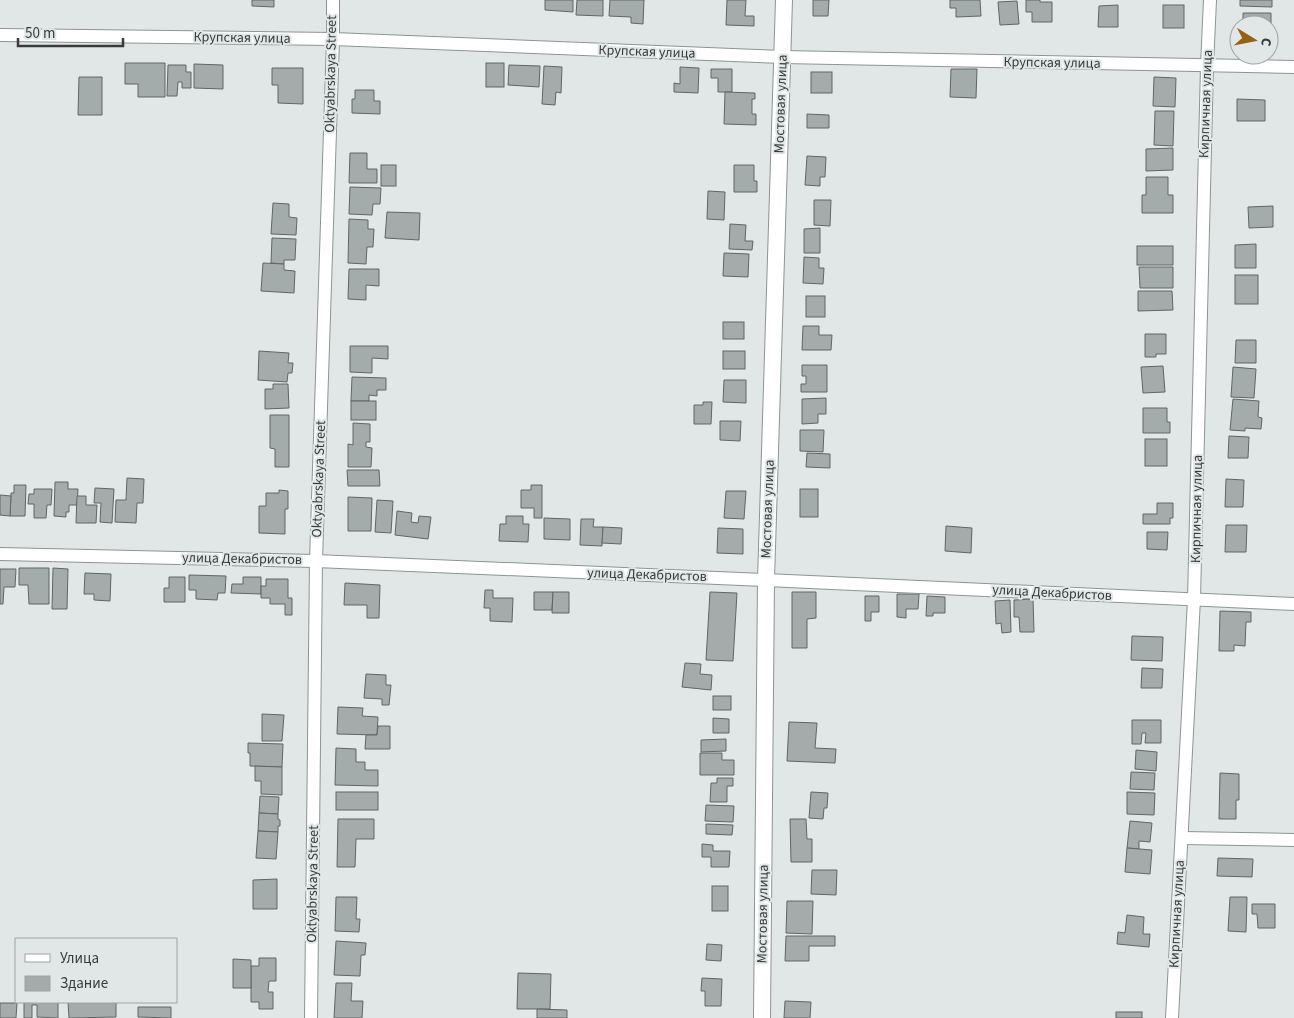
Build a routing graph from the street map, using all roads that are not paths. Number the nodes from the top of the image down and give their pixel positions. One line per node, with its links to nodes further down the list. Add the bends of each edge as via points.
1 (333, 0): 5 (street, Oktyabrskaya Street)
2 (784, 0): 6 (street, Мостовая улица)
3 (1210, 0): 7 (street, Кирпичная улица)
4 (0, 35): 5 (street, Крупская улица)
5 (333, 39): 6 (street, Крупская улица); 10 (street, Oktyabrskaya Street)
6 (783, 57): 7 (street, Крупская улица); 11 (street, Мостовая улица)
7 (1207, 66): 8 (street, Крупская улица); 12 (street, Кирпичная улица)
8 (1294, 67)
9 (0, 554): 10 (street, улица Декабристов)
10 (316, 561): 11 (street, улица Декабристов); 16 (street, Oktyabrskaya Street)
11 (766, 580): 12 (street, улица Декабристов); 17 (street, Мостовая улица)
12 (1194, 599): 13 (street, улица Декабристов); 14 (street, Кирпичная улица)
13 (1294, 604)
14 (1182, 838): 15 (street); 18 (street, Кирпичная улица)
15 (1294, 840)
16 (311, 1018)
17 (762, 1018)
18 (1172, 1018)

